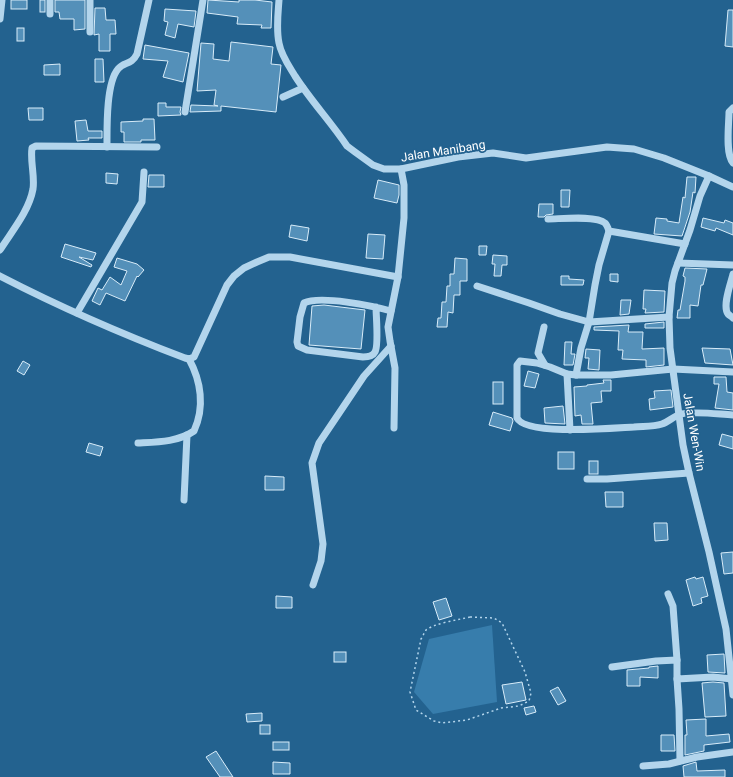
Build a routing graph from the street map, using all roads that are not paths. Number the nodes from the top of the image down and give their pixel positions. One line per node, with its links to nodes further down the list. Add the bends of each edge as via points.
1 (2, 0): 8 (street)
2 (50, 0): 7 (street)
3 (90, 0): 9 (street)
4 (149, 0): 14 (street, via 137,54 134,60 118,69 112,84 107,118)
5 (203, 0): 13 (street)
6 (278, 0): 10 (street, Jalan Manibang, via 279,44)
7 (50, 14)
8 (0, 19)
9 (90, 32)
10 (303, 88): 11 (street); 17 (street, Jalan Manibang, via 354,152 384,169)
11 (283, 97)
12 (733, 108): 16 (street, via 729,112 728,150)
13 (185, 112)
14 (107, 147): 15 (street); 24 (street, via 32,148 33,188 16,226)
15 (157, 147)
16 (733, 163)
17 (402, 169): 19 (street, Jalan Manibang, via 458,157 492,154 526,158 607,147 634,149); 29 (street, via 404,218)
18 (144, 172): 33 (street, via 142,202)
19 (709, 176): 20 (street, Jalan Manibang); 23 (street, Jalan Wen-Win)
20 (733, 187)
21 (548, 219): 22 (street, via 599,220 606,224)
22 (609, 231): 23 (street); 36 (street, via 595,285)
23 (685, 244): 25 (street, Jalan Wen-Win)
24 (0, 250)
25 (678, 263): 26 (street); 34 (street, Jalan Wen-Win, via 672,283)
26 (733, 265)
27 (733, 274): 35 (street, via 726,308)
28 (0, 276): 33 (street)
29 (398, 277): 32 (street); 39 (street, via 290,257 269,257 256,262 244,268 227,285 194,357)
30 (477, 286): 36 (street)
31 (376, 307): 31 (street, via 376,344 375,353 371,356 363,358 307,350 298,346 300,317 304,303 309,300); 32 (street)
32 (391, 311): 38 (street, via 388,327)
33 (77, 313): 39 (street, via 132,338)
34 (669, 317): 36 (street); 41 (street, Jalan Wen-Win)
35 (733, 318)
36 (589, 322): 44 (street)
37 (544, 327): 40 (street, via 538,353)
38 (391, 346): 47 (street, via 395,368); 54 (street, via 364,376 319,443 312,462 323,544 321,561)
39 (189, 359): 49 (street, via 195,369 201,402 194,431)
40 (545, 365): 43 (street); 48 (street, via 528,361 518,363 517,418 519,422 540,428)
41 (673, 370): 42 (street); 44 (street); 45 (street, Jalan Wen-Win)
42 (733, 372)
43 (567, 374): 44 (street); 48 (street)
44 (576, 375)
45 (680, 414): 46 (street); 48 (street, via 661,424); 51 (street, Jalan Wen-Win)
46 (733, 415)
47 (394, 428)
48 (570, 430)
49 (187, 435): 50 (street, via 160,442); 53 (street)
50 (138, 443)
51 (689, 473): 52 (street); 56 (street, Jalan Wen-Win)
52 (587, 479)
53 (184, 500)
54 (313, 585)
55 (668, 594): 57 (street, via 673,606)
56 (729, 629): 60 (street, Jalan Wen-Win)
57 (677, 660): 58 (street); 59 (street)
58 (612, 667)
59 (677, 679): 60 (street); 63 (street)
60 (732, 679): 61 (street, Jalan Wen-Win)
61 (733, 695)
62 (733, 752): 63 (street)
63 (680, 761): 64 (street)
64 (643, 766)

